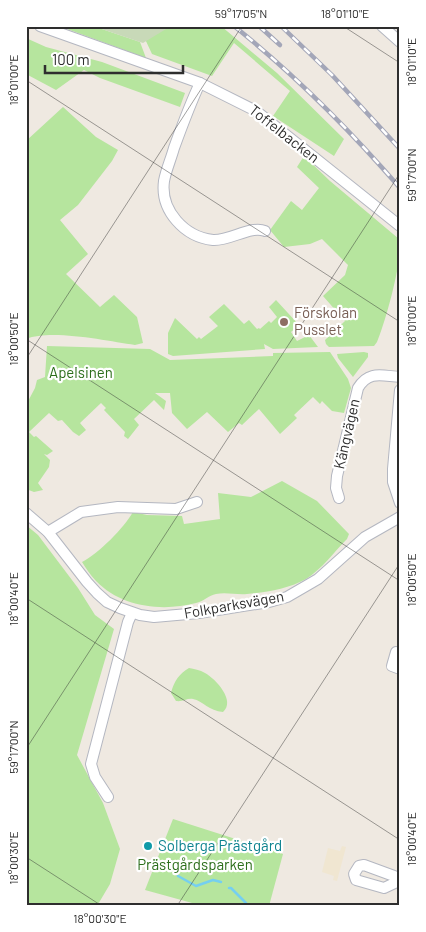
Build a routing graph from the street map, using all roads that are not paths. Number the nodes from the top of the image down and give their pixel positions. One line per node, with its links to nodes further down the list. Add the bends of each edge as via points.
1 (40, 26): 4 (street, Toffelbacken)
2 (382, 26): 3 (street)
3 (400, 42)
4 (200, 84): 5 (street, Toffelbacken, via 256,111); 6 (street, via 164,182 169,209 179,224 196,236 224,240 253,230)
5 (400, 226)
6 (265, 231)
7 (400, 377): 9 (street, Kängvägen, via 374,375 362,381 358,388 337,476 336,488)
8 (400, 390): 11 (street, via 393,469 393,482)
9 (340, 498)
10 (197, 502): 14 (street, via 176,509 118,507 81,512)
11 (400, 503)
12 (26, 513): 14 (street, Folkparksvägen)
13 (400, 517): 15 (street, Folkparksvägen, via 365,537 318,579 287,597 172,616)
14 (48, 532): 15 (street, Folkparksvägen, via 97,593)
15 (132, 613): 18 (street, via 91,764)
16 (400, 653): 17 (street, via 396,652 392,666)
17 (400, 668)
18 (108, 797)

